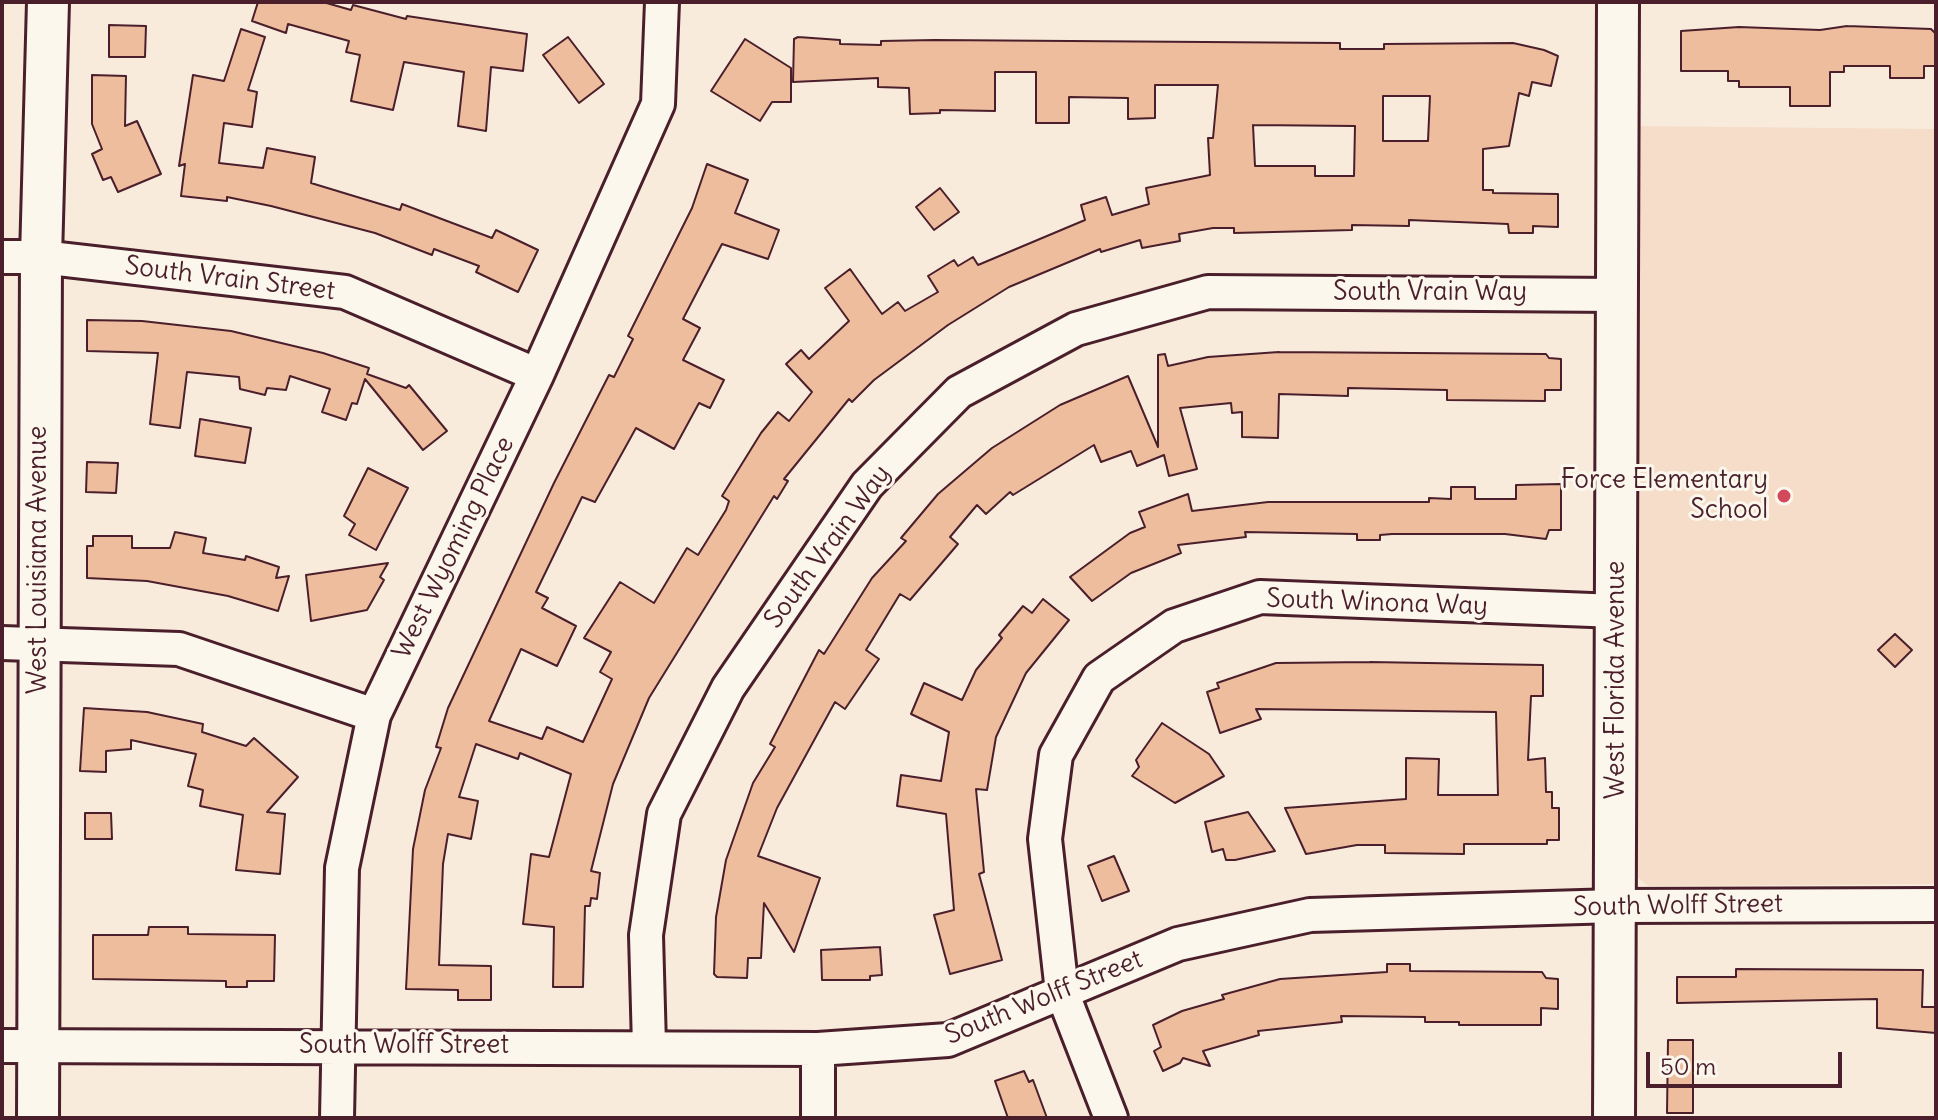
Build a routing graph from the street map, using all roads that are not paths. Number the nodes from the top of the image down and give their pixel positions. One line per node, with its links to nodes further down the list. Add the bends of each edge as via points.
1 (48, 2): 4 (street, West Louisiana Avenue)
2 (662, 2): 6 (street, West Wyoming Place, via 658,104)
3 (1618, 2): 5 (street, West Florida Avenue)
4 (21, 257): 6 (street, South Vrain Street, via 345,292); 8 (street, West Louisiana Avenue)
5 (1618, 295): 7 (street, West Florida Avenue); 15 (street, South Vrain Way, via 1208,292 1076,329 959,392 867,485 728,688 664,814 646,935)
6 (537, 375): 9 (street, West Wyoming Place)
7 (1617, 611): 11 (street, West Florida Avenue); 12 (street, South Winona Way, via 1260,597 1162,634 1099,678 1056,755 1045,839)
8 (20, 643): 9 (street, via 179,649); 13 (street, West Louisiana Avenue)
9 (374, 715): 14 (street, West Wyoming Place, via 342,868)
10 (1936, 905): 11 (street, South Wolff Street)
11 (1616, 906): 12 (street, South Wolff Street, via 1310,915 1178,944); 21 (street, West Florida Avenue)
12 (1062, 992): 16 (street, South Wolff Street, via 948,1040); 20 (street, South Winona Way)
13 (20, 1046): 14 (street, South Wolff Street); 17 (street, West Louisiana Avenue)
14 (336, 1046): 15 (street, South Wolff Street); 18 (street, West Wyoming Place)
15 (649, 1046): 16 (street, South Wolff Street)
16 (818, 1049): 19 (street)
17 (38, 1118)
18 (337, 1118)
19 (818, 1118)
20 (1111, 1118)
21 (1614, 1118)

